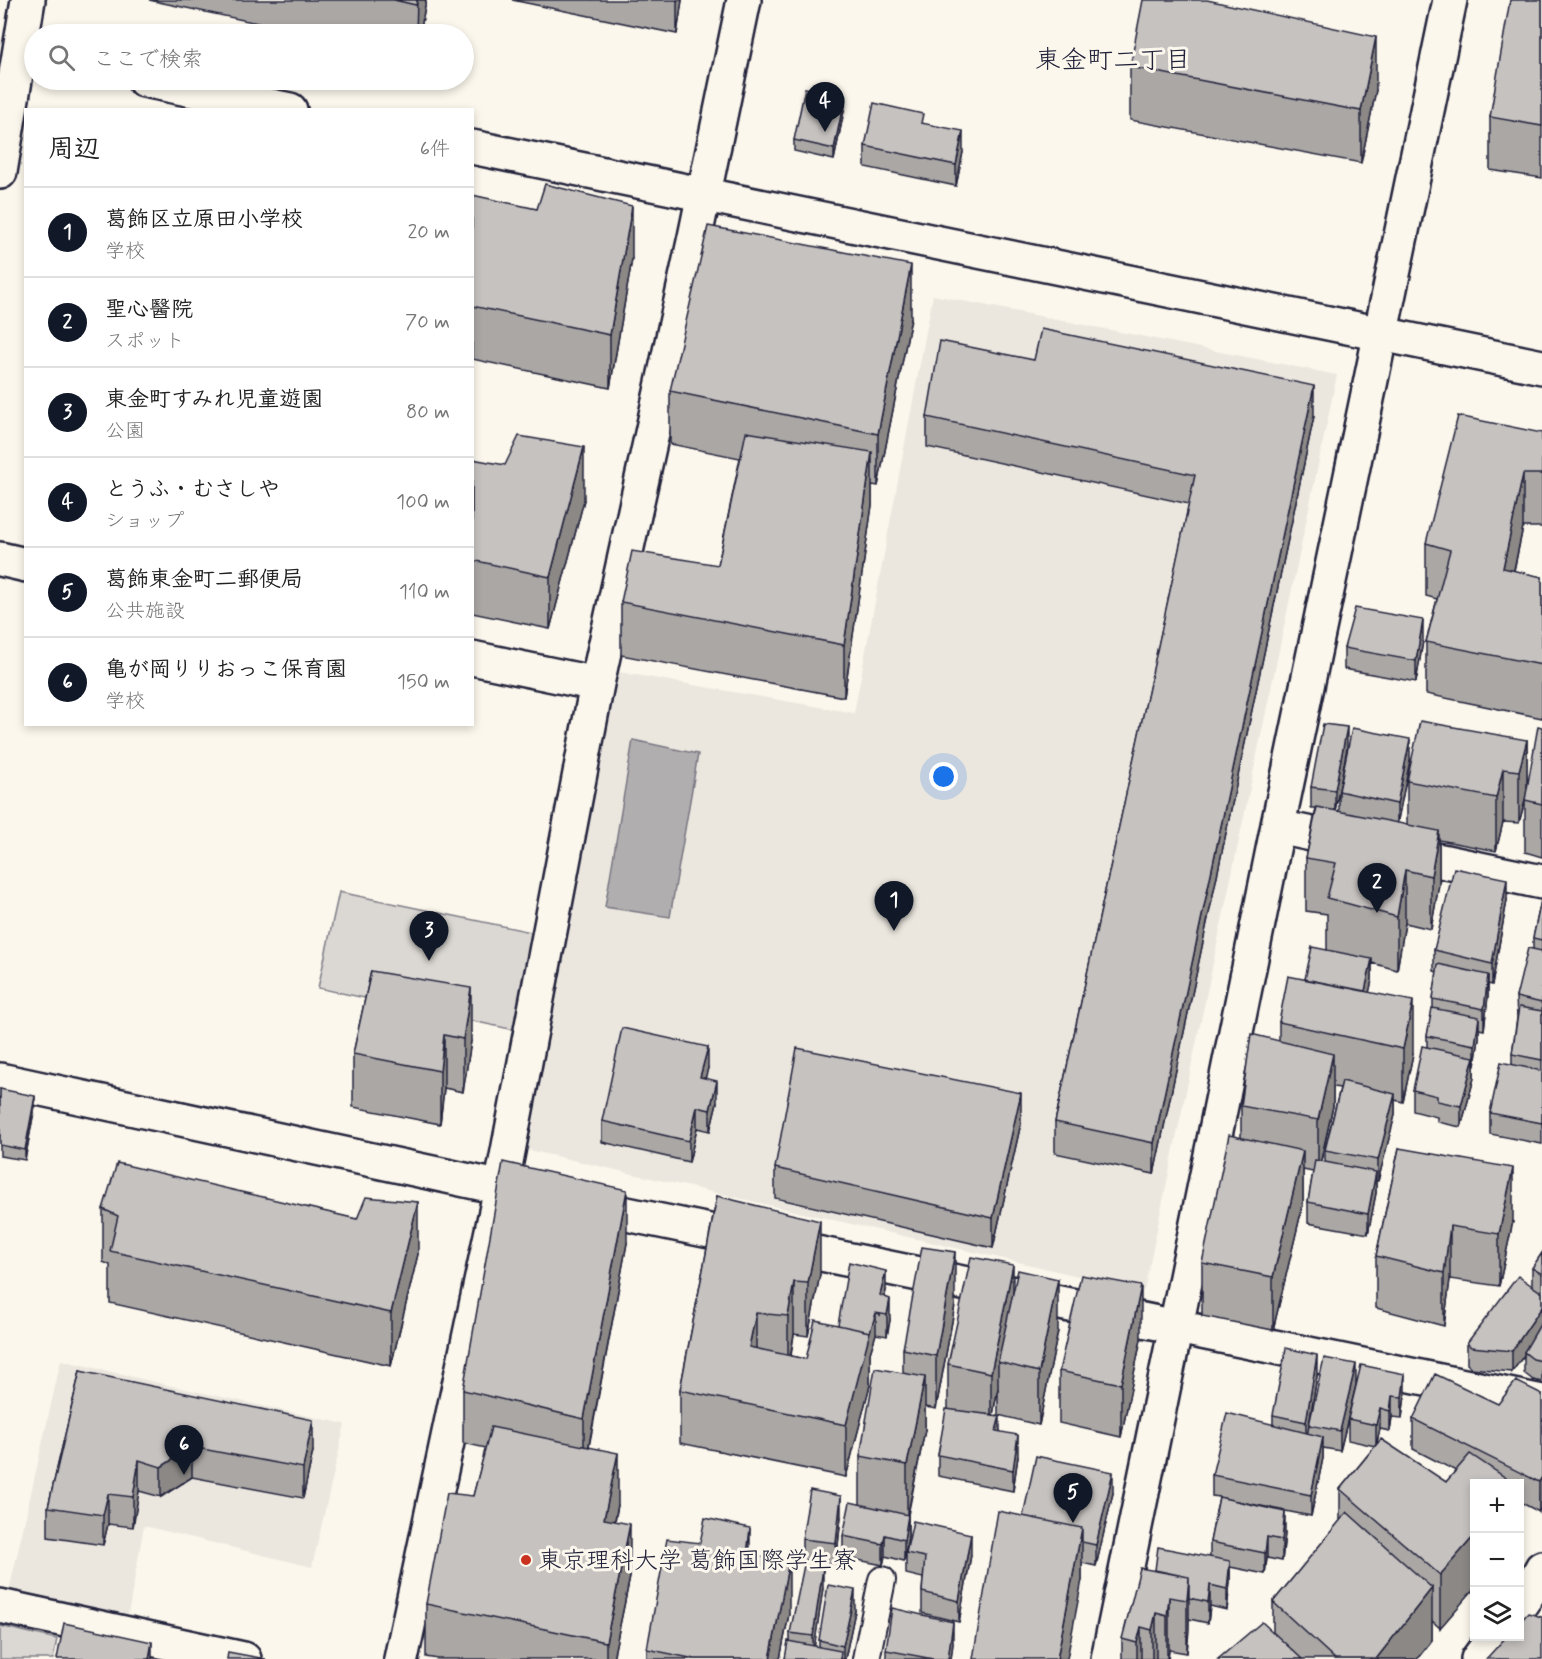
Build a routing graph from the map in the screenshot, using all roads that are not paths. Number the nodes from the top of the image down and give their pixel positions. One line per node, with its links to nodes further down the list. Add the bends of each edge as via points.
1 (28, 0): 4 (street)
2 (744, 0): 9 (street)
3 (1450, 0): 10 (street)
4 (18, 54): 8 (street)
5 (193, 90): 6 (street)
6 (280, 108)
7 (474, 147): 9 (street)
8 (0, 172)
9 (704, 195): 10 (street); 15 (street)
10 (1382, 334): 11 (street); 16 (street)
11 (1542, 367)
12 (0, 559): 13 (street)
13 (24, 564)
14 (474, 658): 15 (street)
15 (597, 684): 19 (street)
16 (1278, 827): 17 (street); 20 (street)
17 (1542, 882)
18 (0, 1080): 19 (street)
19 (501, 1188): 20 (street); 28 (street)
20 (1177, 1326): 21 (street); 30 (street)
21 (1542, 1402)
22 (1542, 1568): 24 (street)
23 (882, 1580): 29 (lane)
24 (1524, 1599)
25 (0, 1606): 27 (street)
26 (1491, 1641): 31 (street)
27 (244, 1659)
28 (401, 1659)
29 (866, 1659)
30 (1108, 1659)
31 (1478, 1659)

